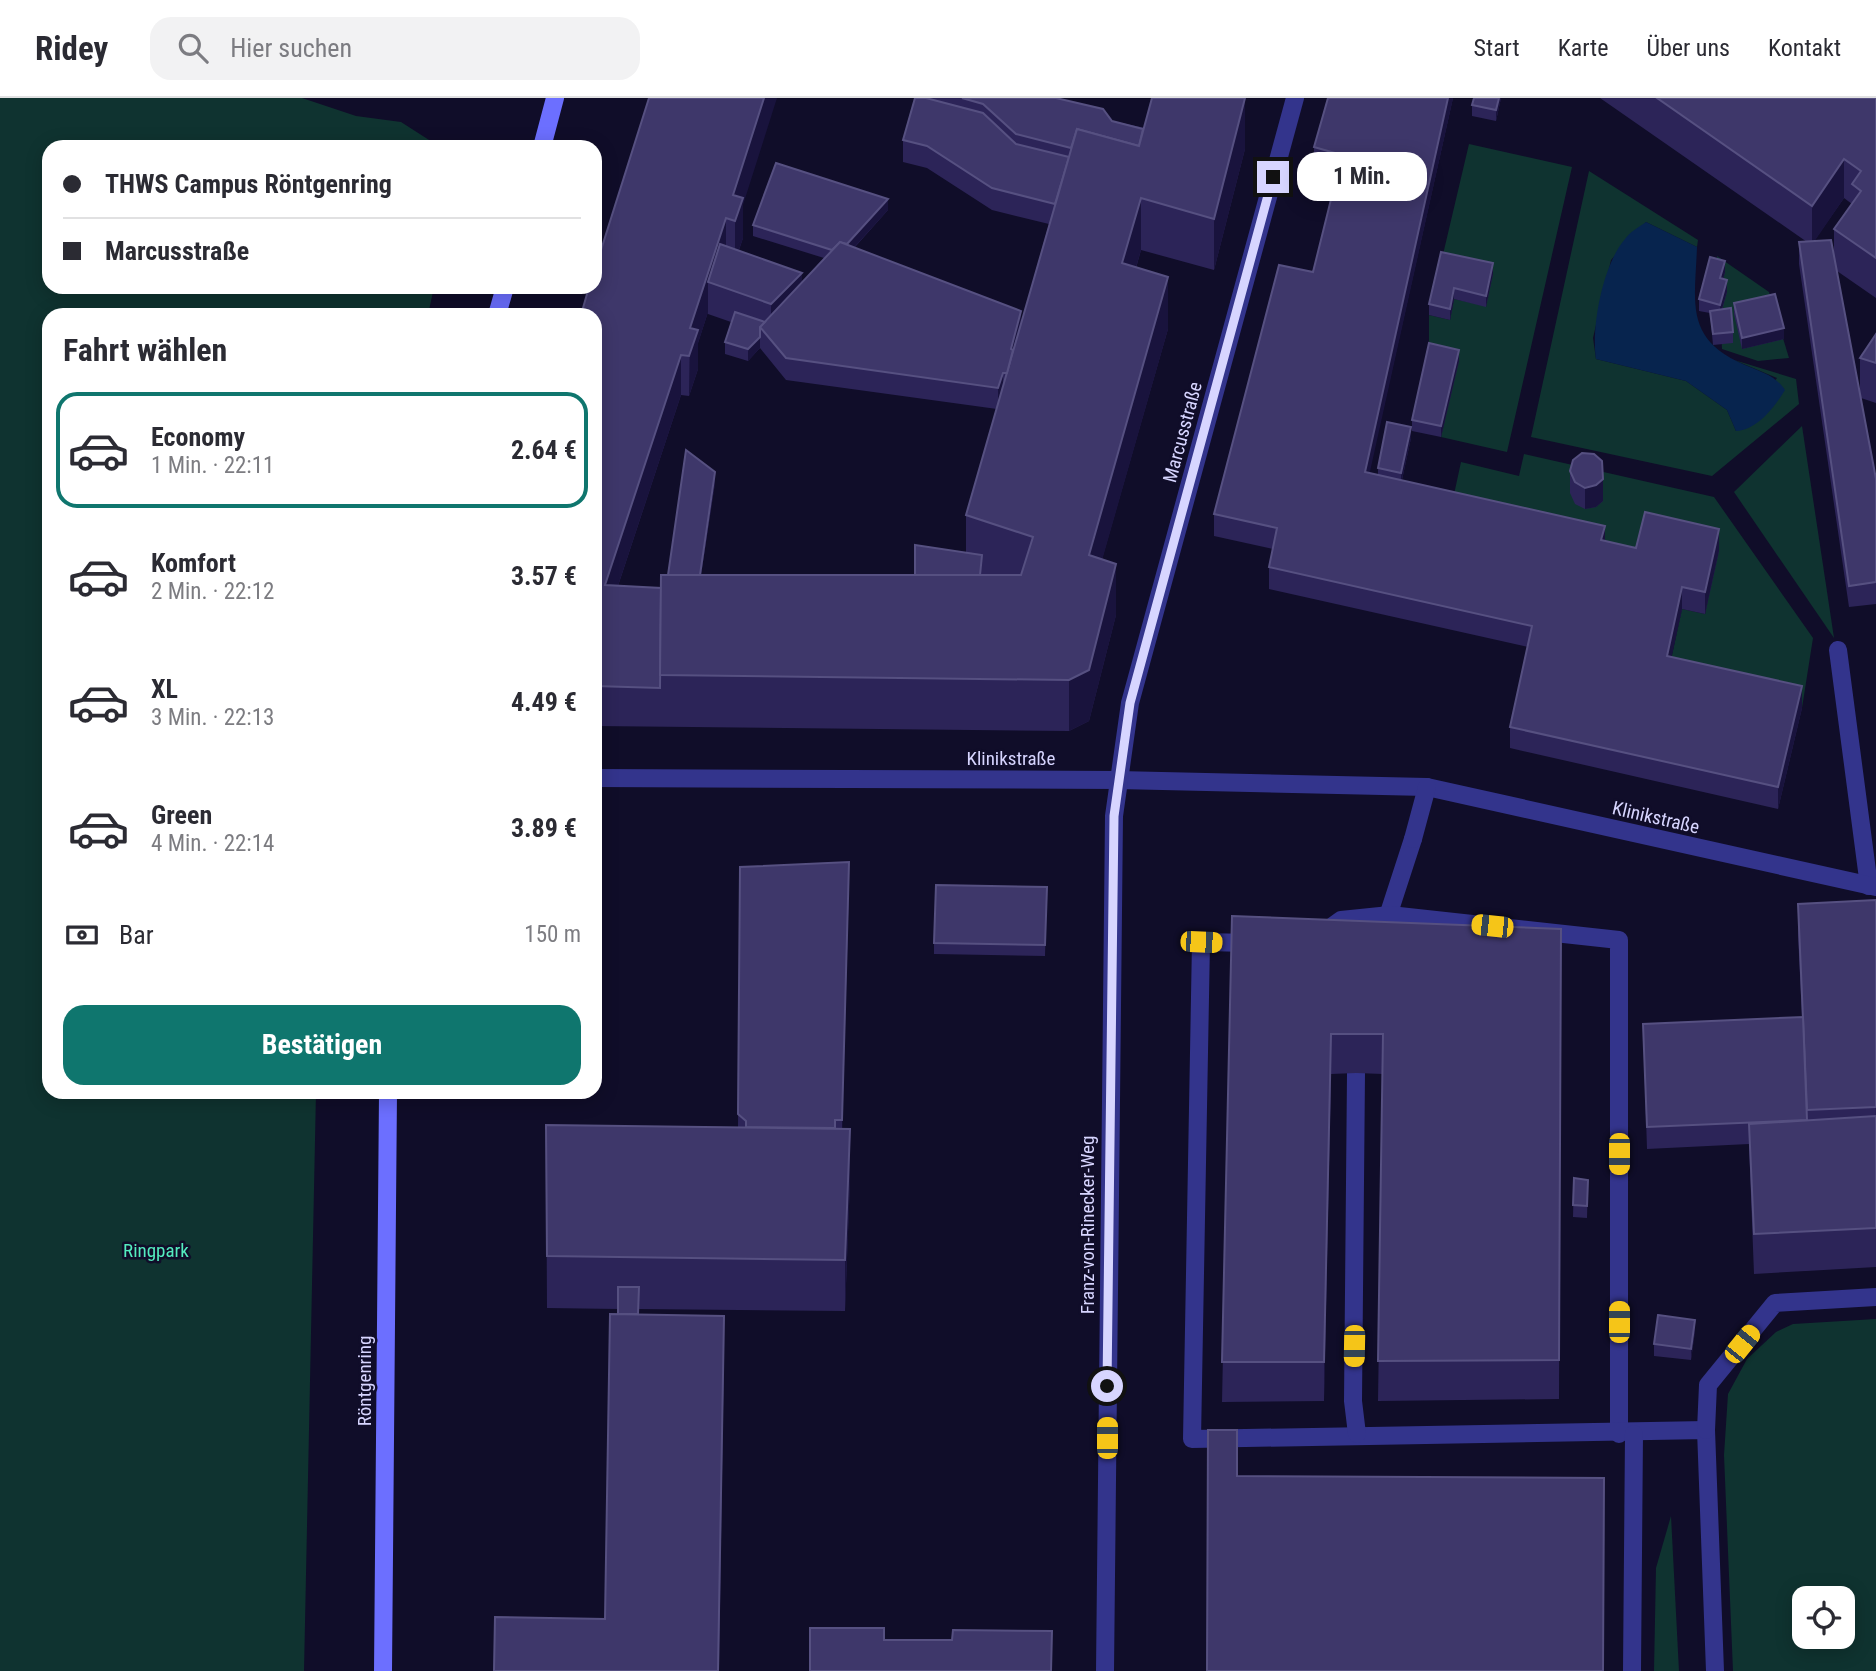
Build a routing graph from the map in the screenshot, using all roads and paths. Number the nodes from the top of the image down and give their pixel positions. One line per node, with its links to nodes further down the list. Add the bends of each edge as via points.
1 (555, 98): 3 (main road)
2 (1295, 98): 6 (street, Marcusstraße, via 1130,703)
3 (544, 140)
4 (1838, 650): 8 (street)
5 (602, 778): 6 (street, Klinikstraße)
6 (1118, 780): 7 (street, Klinikstraße); 20 (street, Franz-von-Rinecker-Weg, via 1108,1118)
7 (1427, 787): 8 (street, Klinikstraße); 9 (street)
8 (1872, 887)
9 (1390, 915): 10 (street); 12 (street, via 1340,920); 18 (street, via 1619,940)
10 (1376, 938)
11 (1267, 944): 17 (street, via 1201,942 1192,1440)
12 (1306, 945)
13 (1356, 1073): 17 (street, via 1353,1401)
14 (387, 1099): 19 (main road, Röntgenring)
15 (1876, 1297): 16 (street, via 1775,1303 1708,1385)
16 (1706, 1430): 18 (street); 22 (street)
17 (1357, 1434): 18 (street)
18 (1626, 1434): 21 (street)
19 (383, 1671)
20 (1105, 1671)
21 (1632, 1671)
22 (1715, 1671)

